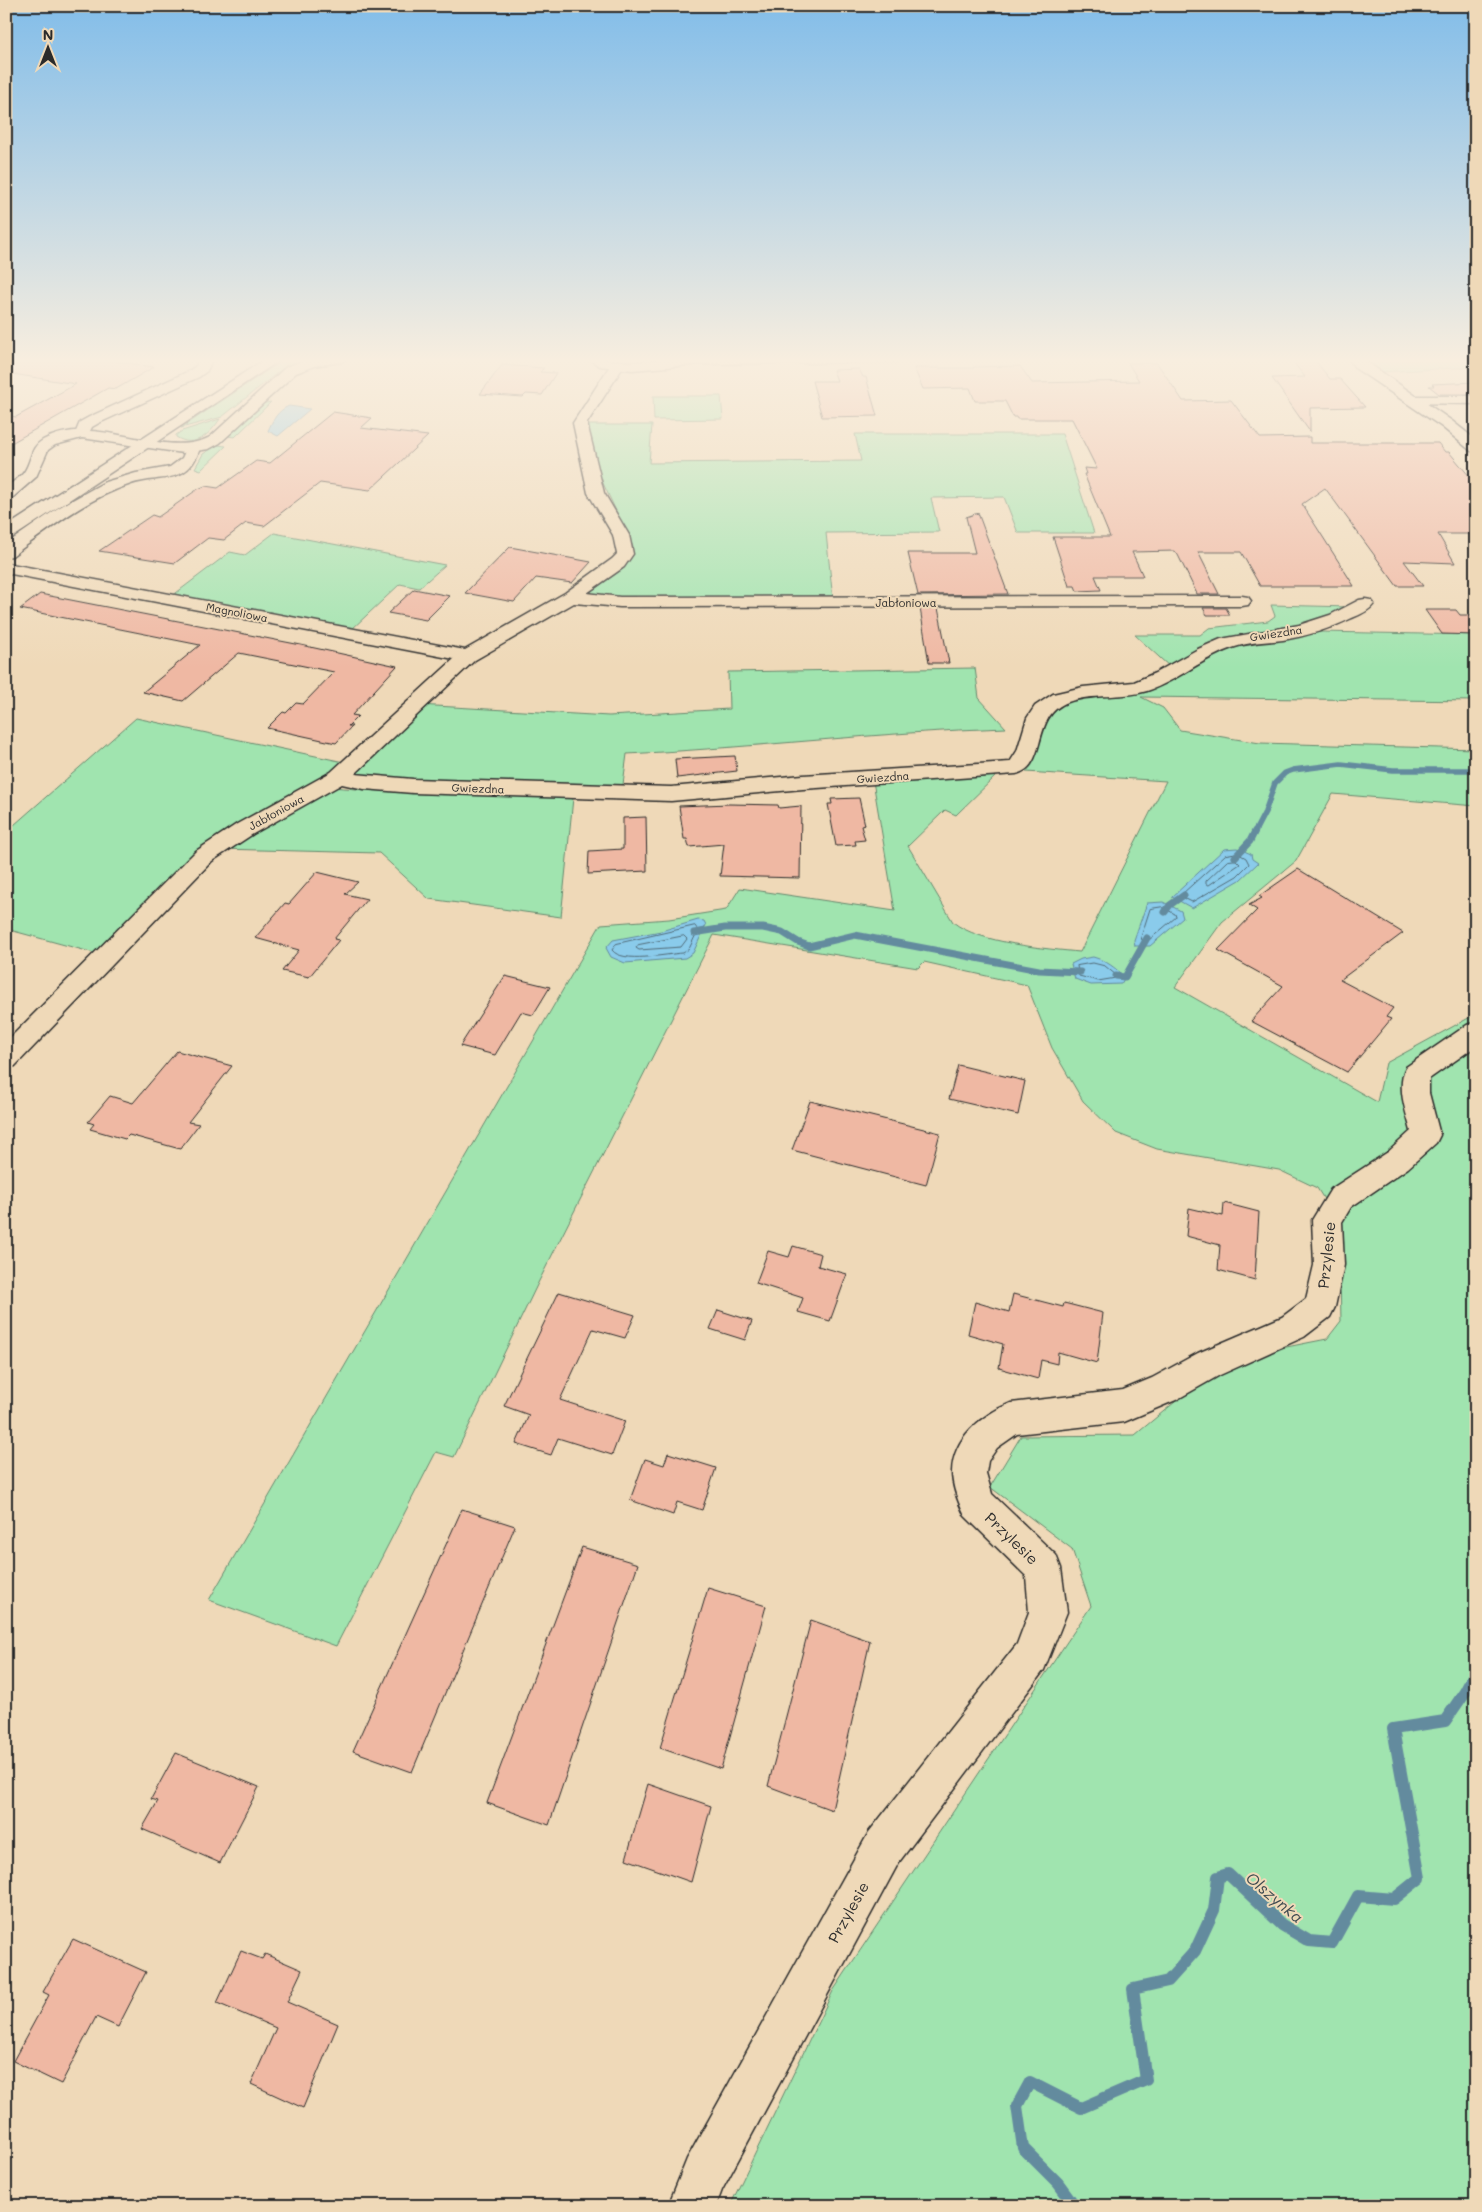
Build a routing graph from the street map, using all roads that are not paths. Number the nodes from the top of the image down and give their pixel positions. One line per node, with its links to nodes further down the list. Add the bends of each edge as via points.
1 (36, 461): 6 (main road, via 31,474)
2 (92, 461): 7 (main road)
3 (118, 461): 8 (main road)
4 (189, 461): 9 (main road, via 171,472 128,479 106,488)
5 (588, 461): 11 (main road, Jabłoniowa, via 596,492 621,535 625,554)
6 (6, 495)
7 (38, 495)
8 (6, 534)
9 (6, 552)
10 (6, 568): 14 (main road, Magnoliowa)
11 (571, 597): 12 (main road, Jabłoniowa, via 620,602); 14 (main road, Jabłoniowa)
12 (1242, 601)
13 (1366, 604): 15 (main road, Gwiezdna, via 1306,629 1255,635 1208,650 1138,688 1063,697 1037,716 1031,731 1030,747 1016,768 671,794 413,786)
14 (468, 656): 15 (main road, Jabłoniowa)
15 (339, 777): 17 (main road, Jabłoniowa, via 204,856)
16 (1476, 1032): 18 (main road, Przylesie, via 1416,1074 1415,1094 1426,1135 1398,1160 1341,1198 1327,1220 1328,1265 1318,1307 1293,1327 1124,1406 1011,1419 986,1436 972,1455 969,1474 977,1504 1044,1568 1048,1612 1038,1639 1031,1657 884,1847 704,2176)
17 (6, 1060)
18 (692, 2206)

